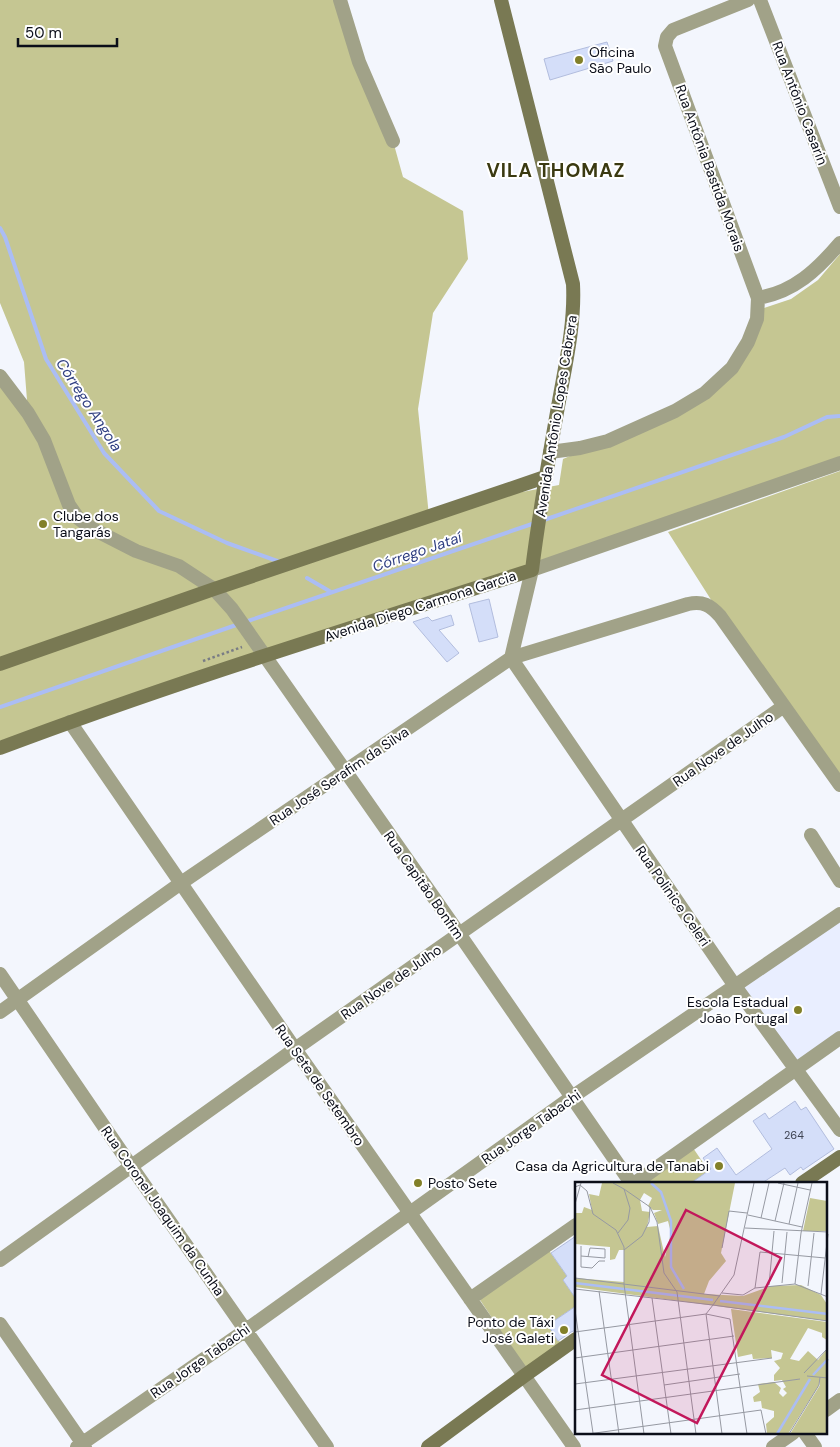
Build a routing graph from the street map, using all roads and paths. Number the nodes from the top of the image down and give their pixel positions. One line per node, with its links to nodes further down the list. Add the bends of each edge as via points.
1 (340, 0): 5 (street, via 359,62)
2 (501, 0): 10 (main road, Avenida Antônio Lopes Cabrera, via 573,284 571,330)
3 (748, 0): 8 (street, Rua Antônia Bastida Morais, via 677,28 667,37 666,50)
4 (760, 0): 6 (street, Rua Antônio Casarin)
5 (393, 141)
6 (840, 207)
7 (840, 243): 8 (street, via 808,277 785,291)
8 (758, 298): 10 (street, via 757,319 748,342 732,368 705,393 676,411 608,441)
9 (0, 376): 14 (street, Rua Capitão Bonfim, via 44,440 69,505 78,518 136,551 179,566)
10 (550, 452): 12 (main road, Avenida Antônio Lopes Cabrera)
11 (840, 463): 13 (street, Avenida Diego Carmona Garcia)
12 (544, 484): 13 (main road, Avenida Antônio Lopes Cabrera); 14 (main road)
13 (532, 565): 15 (main road, Avenida Diego Carmona Garcia); 16 (street, Avenida Antônio Lopes Cabrera)
14 (214, 589): 15 (street, Rua Capitão Bonfim); 17 (main road)
15 (265, 655): 19 (main road, Avenida Diego Carmona Garcia); 21 (street, Rua Capitão Bonfim)
16 (511, 658): 18 (street, Rua José Serafim da Silva, via 697,602 706,604 720,616); 21 (street, Rua José Serafim da Silva); 23 (street, Rua Polinice Celeri)
17 (0, 664)
18 (784, 706): 22 (street); 23 (street, Rua Nove de Julho)
19 (70, 722): 20 (main road, Avenida Diego Carmona Garcia); 26 (street, Rua Sete de Setembro)
20 (0, 748)
21 (345, 772): 26 (street, Rua José Serafim da Silva); 28 (street, Rua Capitão Bonfim)
22 (840, 785)
23 (620, 820): 28 (street, Rua Nove de Julho); 30 (street, Rua Polinice Celeri)
24 (811, 835): 25 (street)
25 (840, 881)
26 (181, 884): 31 (street, Rua José Serafim da Silva); 34 (street, Rua Sete de Setembro)
27 (840, 914): 30 (street, Rua Jorge Tabachi)
28 (460, 934): 34 (street, Rua Nove de Julho); 36 (street, Rua Capitão Bonfim)
29 (0, 974): 31 (street, Rua Coronel Joaquim da Cunha)
30 (735, 986): 35 (street, Rua Polinice Celeri); 36 (street, Rua Jorge Tabachi)
31 (18, 999): 32 (street, Rua José Serafim da Silva); 39 (street, Rua Coronel Joaquim da Cunha)
32 (0, 1012)
33 (840, 1038): 35 (street)
34 (295, 1049): 39 (street, Rua Nove de Julho); 43 (street, Rua Sete de Setembro)
35 (795, 1069): 37 (street, Rua Polinice Celeri); 41 (street)
36 (572, 1097): 40 (street, Rua Capitão Bonfim); 43 (street, Rua Jorge Tabachi)
37 (840, 1130)
38 (840, 1157): 42 (main road)
39 (131, 1166): 45 (street, Rua Nove de Julho); 48 (street, Rua Coronel Joaquim da Cunha)
40 (630, 1182)
41 (636, 1182)
42 (803, 1182)
43 (410, 1213): 46 (street, Rua Sete de Setembro); 48 (street, Rua Jorge Tabachi)
44 (575, 1226): 46 (street)
45 (0, 1260)
46 (470, 1299): 50 (street, Rua Sete de Setembro)
47 (0, 1324): 55 (street)
48 (246, 1330): 55 (street, Rua Jorge Tabachi); 56 (street, Rua Coronel Joaquim da Cunha)
49 (575, 1340): 50 (main road)
50 (524, 1376): 57 (main road); 58 (street, Rua Sete de Setembro)
51 (840, 1400): 52 (street)
52 (828, 1409)
53 (792, 1434): 59 (street)
54 (806, 1434): 60 (street)
55 (82, 1446)
56 (327, 1447)
57 (428, 1447)
58 (574, 1447)
59 (773, 1447)
60 (814, 1447)

